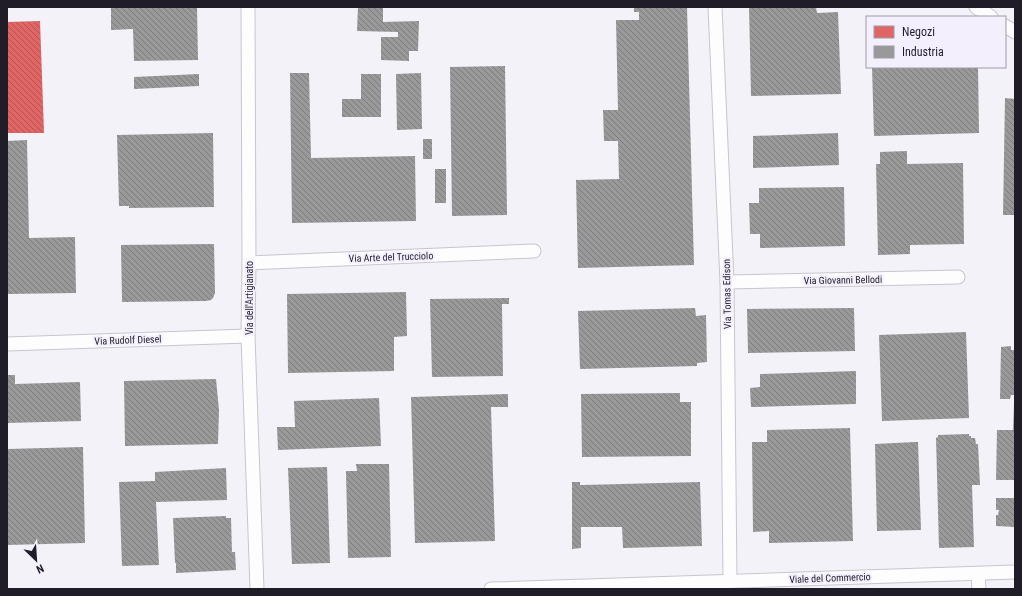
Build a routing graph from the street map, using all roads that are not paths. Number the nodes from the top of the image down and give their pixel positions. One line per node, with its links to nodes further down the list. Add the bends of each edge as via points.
1 (248, 7): 8 (street, Via dell'Artigianato)
2 (715, 7): 10 (street, Via Tomas Edison)
3 (976, 7): 4 (street)
4 (990, 16)
5 (1006, 27): 6 (street)
6 (1015, 32)
7 (534, 251): 8 (street, Via Arte del Trucciolo)
8 (249, 263): 11 (street, Via dell'Artigianato)
9 (958, 277): 10 (street, Via Giovanni Bellodi)
10 (727, 282): 15 (street, Via Tomas Edison)
11 (248, 336): 12 (street, Via Rudolf Diesel); 17 (street, Via dell'Artigianato)
12 (7, 344)
13 (1015, 572): 14 (street, Viale del Commercio)
14 (978, 574): 15 (street, Viale del Commercio); 19 (street)
15 (730, 581): 16 (street, Viale del Commercio)
16 (586, 588): 18 (street, Viale del Commercio)
17 (258, 589)
18 (491, 589)
19 (979, 589)

